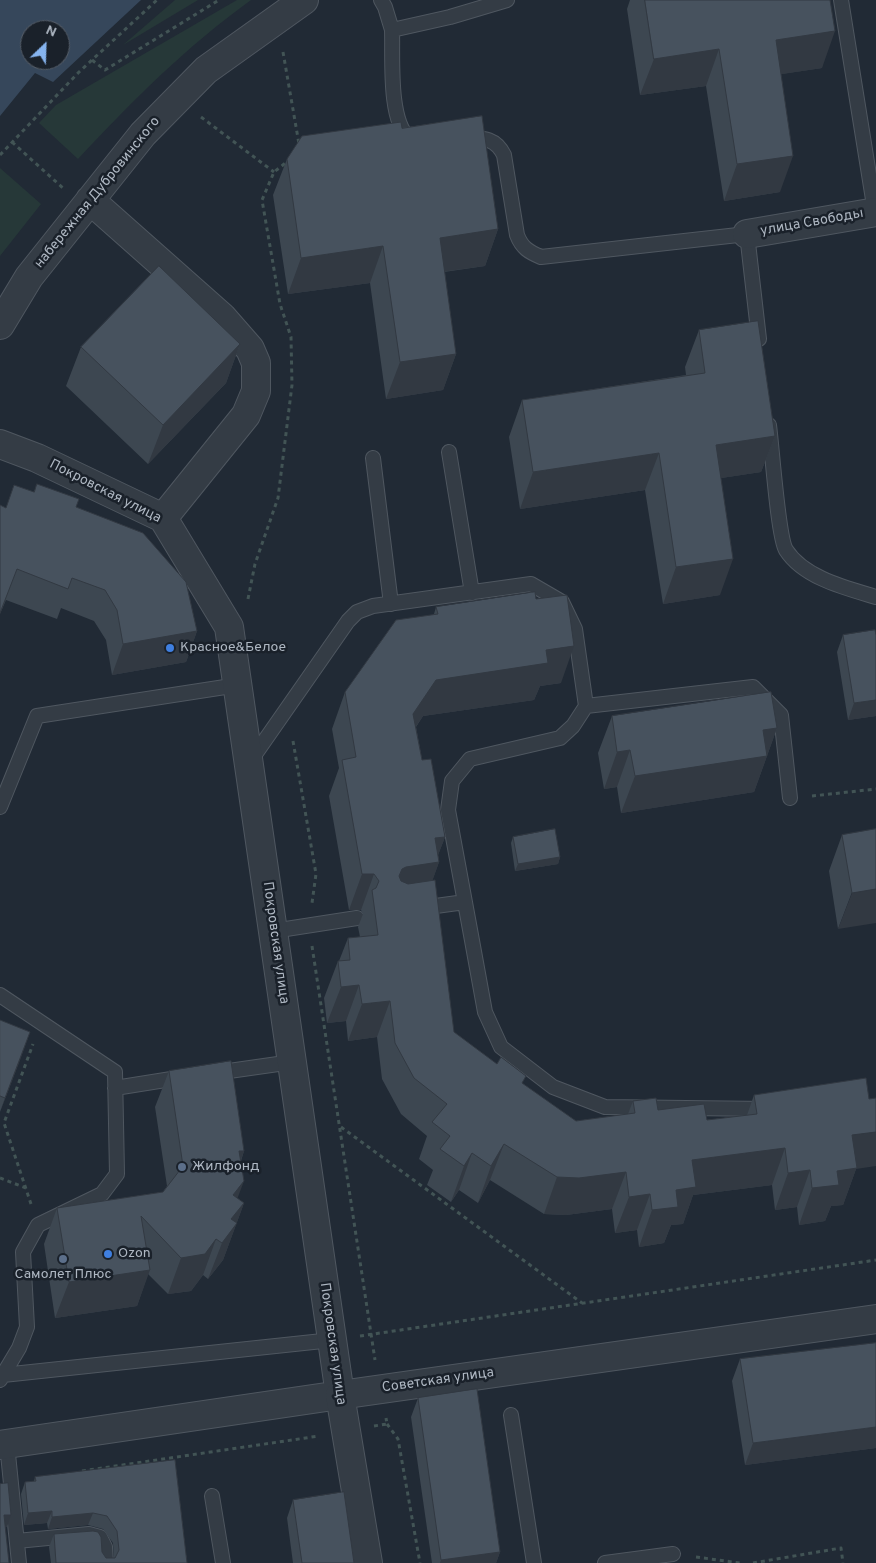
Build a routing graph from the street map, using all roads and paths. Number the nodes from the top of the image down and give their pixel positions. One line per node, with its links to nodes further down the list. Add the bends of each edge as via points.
1 (157, 0): 9 (path)
2 (219, 0): 9 (path, via 105,70)
3 (304, 0): 7 (street, набережная Дубровинского)
4 (381, 0): 8 (lane)
5 (507, 0): 8 (lane, via 450,18)
6 (841, 0): 18 (lane)
7 (277, 19): 10 (street, набережная Дубровинского, via 206,70); 14 (path)
8 (392, 30): 13 (lane, via 395,98 401,129 408,137)
9 (92, 60): 12 (path)
10 (177, 99): 16 (path); 17 (street, набережная Дубровинского)
11 (452, 140): 19 (lane, via 480,138 499,146 504,155 517,235 525,248 541,257)
12 (12, 142): 15 (path); 17 (path)
13 (425, 142)
14 (300, 152)
15 (0, 155)
16 (274, 172)
17 (80, 197): 20 (street, набережная Дубровинского); 26 (street, via 222,317 250,349 256,363 256,391 246,416)
18 (875, 212): 19 (street, улица Свободы)
19 (747, 234): 21 (lane)
20 (0, 326)
21 (761, 351)
22 (768, 409): 28 (lane, via 785,549 805,569 820,577)
23 (0, 444): 26 (street, Покровская улица, via 37,458)
24 (449, 452): 27 (lane)
25 (373, 458): 29 (lane)
26 (163, 518): 30 (street, Покровская улица, via 229,627)
27 (472, 592): 29 (lane); 31 (lane, via 531,584 562,602 575,628)
28 (876, 597)
29 (390, 604): 32 (lane, via 357,612 348,621)
30 (238, 685): 32 (street, Покровская улица); 35 (lane, via 37,716)
31 (586, 706): 34 (lane, via 753,687 782,715); 36 (lane, via 573,726 560,738 470,759 452,781 448,810)
32 (249, 764): 39 (street, Покровская улица)
33 (876, 789): 34 (path)
34 (790, 798)
35 (0, 806)
36 (465, 902): 37 (lane); 44 (lane, via 485,1012 501,1047 553,1088 605,1106)
37 (403, 911)
38 (357, 918): 39 (lane)
39 (273, 931): 42 (street, Покровская улица)
40 (0, 995): 41 (lane)
41 (41, 1022): 43 (lane, via 115,1072); 47 (path, via 4,1122)
42 (292, 1062): 43 (lane); 52 (street, Покровская улица)
43 (115, 1088): 48 (lane, via 118,1174 102,1194)
44 (779, 1109)
45 (340, 1127): 50 (path)
46 (0, 1178): 47 (path)
47 (26, 1188): 48 (path)
48 (38, 1226): 53 (lane, via 24,1252 27,1327 20,1348)
49 (876, 1260): 50 (path)
50 (583, 1303): 52 (path)
51 (876, 1318): 54 (street, Советская улица)
52 (332, 1340): 53 (lane); 54 (street, Покровская улица)
53 (2, 1378)
54 (340, 1396): 57 (street, Советская улица); 64 (street, Покровская улица)
55 (511, 1415): 66 (lane)
56 (387, 1424): 65 (path, via 398,1439)
57 (4, 1444): 59 (lane)
58 (212, 1496): 63 (lane)
59 (17, 1541): 61 (lane); 62 (lane, via 89,1534 100,1537 105,1547)
60 (673, 1554): 67 (lane); 68 (path)
61 (19, 1563)
62 (106, 1563)
63 (224, 1563)
64 (368, 1563)
65 (420, 1563)
66 (534, 1563)
67 (605, 1563)
68 (740, 1563)
69 (753, 1563): 70 (path, via 841,1548)
70 (843, 1563)

